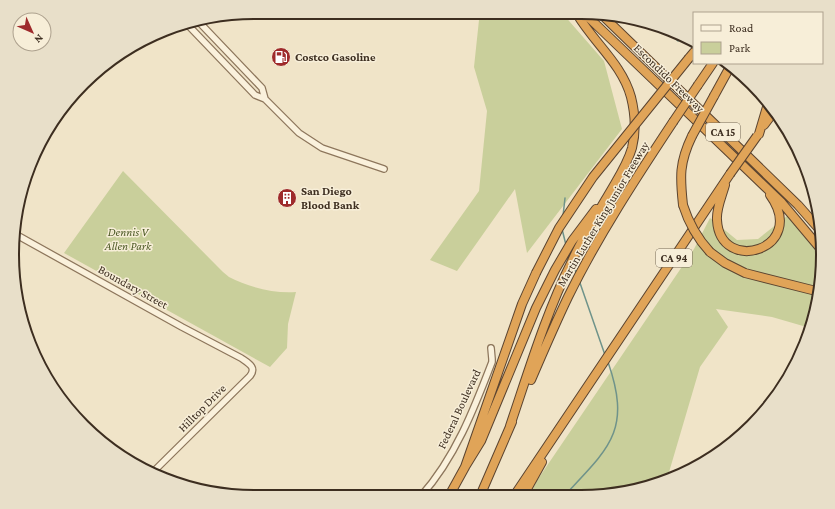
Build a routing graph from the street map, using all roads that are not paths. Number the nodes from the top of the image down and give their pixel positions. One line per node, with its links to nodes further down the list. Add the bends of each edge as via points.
1 (580, 19): 16 (highway, via 614,63 625,80 631,97 634,116 632,149)
2 (591, 20): 14 (highway, Escondido Freeway / CA 15)
3 (608, 21): 17 (highway, Escondido Freeway / CA 15)
4 (202, 25): 9 (street, via 262,88)
5 (191, 28): 9 (street, via 255,95)
6 (691, 55): 25 (highway, bridge, via 593,177 559,228 520,311)
7 (713, 64): 24 (highway, Martin Luther King Junior Freeway, bridge, via 636,178 584,266)
8 (728, 71): 20 (highway, bridge, via 686,149 680,180 683,206 701,242 725,263 744,273)
9 (265, 99): 13 (street, via 299,133 322,148)
10 (766, 110): 12 (highway)
11 (771, 116): 12 (highway, CA 94)
12 (758, 135): 15 (highway, CA 94, bridge)
13 (384, 169)
14 (753, 175): 15 (highway, via 775,204 780,222 778,231 768,245 750,252 732,247 720,234 717,219); 19 (highway, Escondido Freeway / CA 15, via 782,203)
15 (728, 176): 23 (highway, CA 94)
16 (610, 193): 24 (highway, via 564,277); 25 (highway, via 592,212 558,265 536,308 480,441)
17 (814, 223)
18 (20, 237): 22 (street, Boundary Street)
19 (815, 243)
20 (813, 290)
21 (491, 348): 27 (street, Federal Boulevard, via 492,362 466,425 453,452)
22 (241, 358): 26 (street, Hilltop Drive, via 250,363 253,372)
23 (578, 401): 30 (highway, CA 94); 31 (highway)
24 (510, 426): 29 (highway, Martin Luther King Junior Freeway)
25 (465, 466): 28 (highway)
26 (156, 469)
27 (426, 490)
28 (452, 490)
29 (483, 490)
30 (518, 490)
31 (526, 490)

